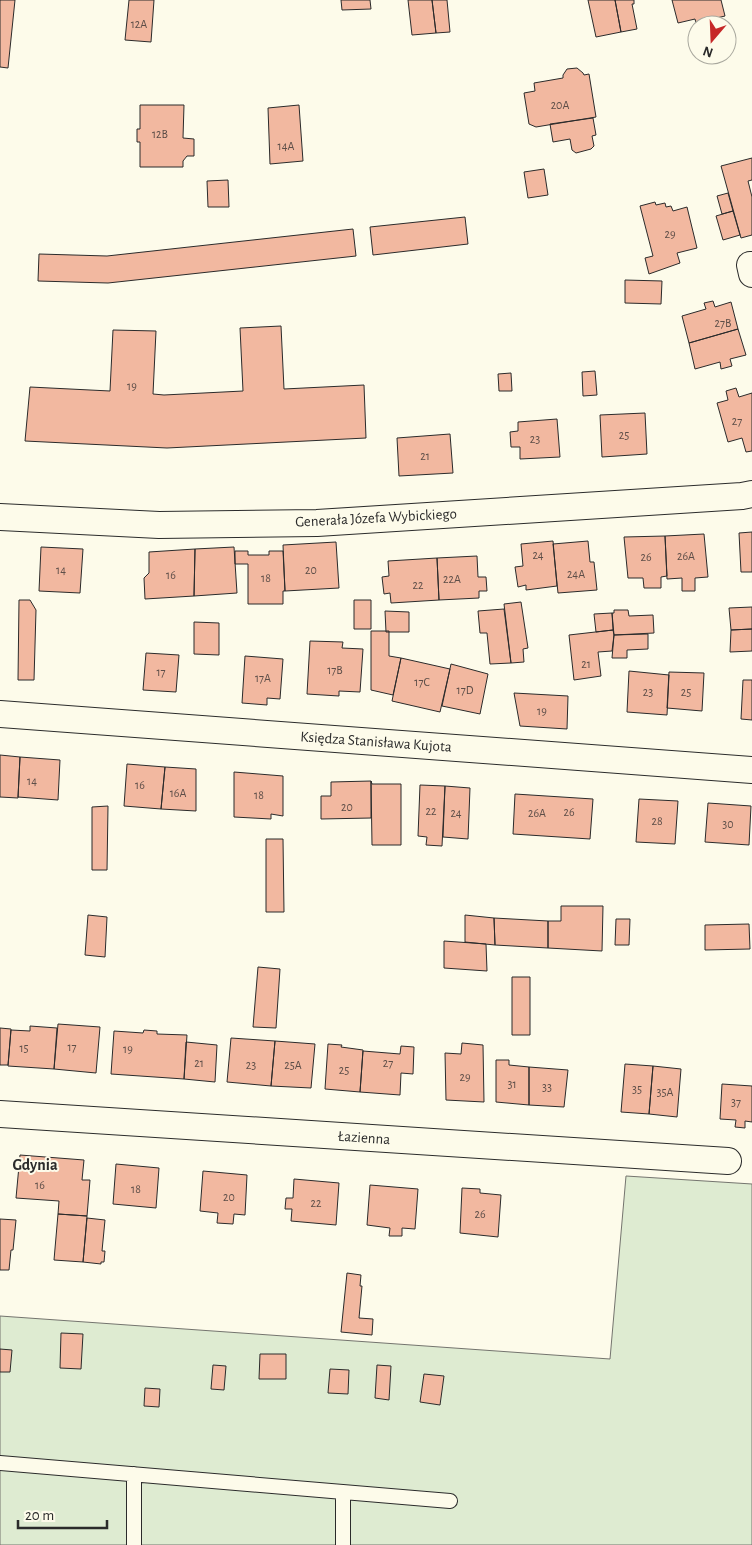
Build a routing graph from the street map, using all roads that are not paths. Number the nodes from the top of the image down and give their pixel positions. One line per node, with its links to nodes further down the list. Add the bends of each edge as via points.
1 (752, 494): 2 (street, Generała Józefa Wybickiego, via 317,523 159,525)
2 (0, 517)
3 (0, 714): 4 (street, Księdza Stanisława Kujota)
4 (752, 770)
5 (0, 1114): 6 (street, Łazienna)
6 (728, 1161)
7 (0, 1463): 8 (lane)
8 (134, 1474): 9 (lane); 11 (lane)
9 (343, 1492): 10 (lane); 12 (lane)
10 (450, 1501)
11 (134, 1545)
12 (343, 1545)

